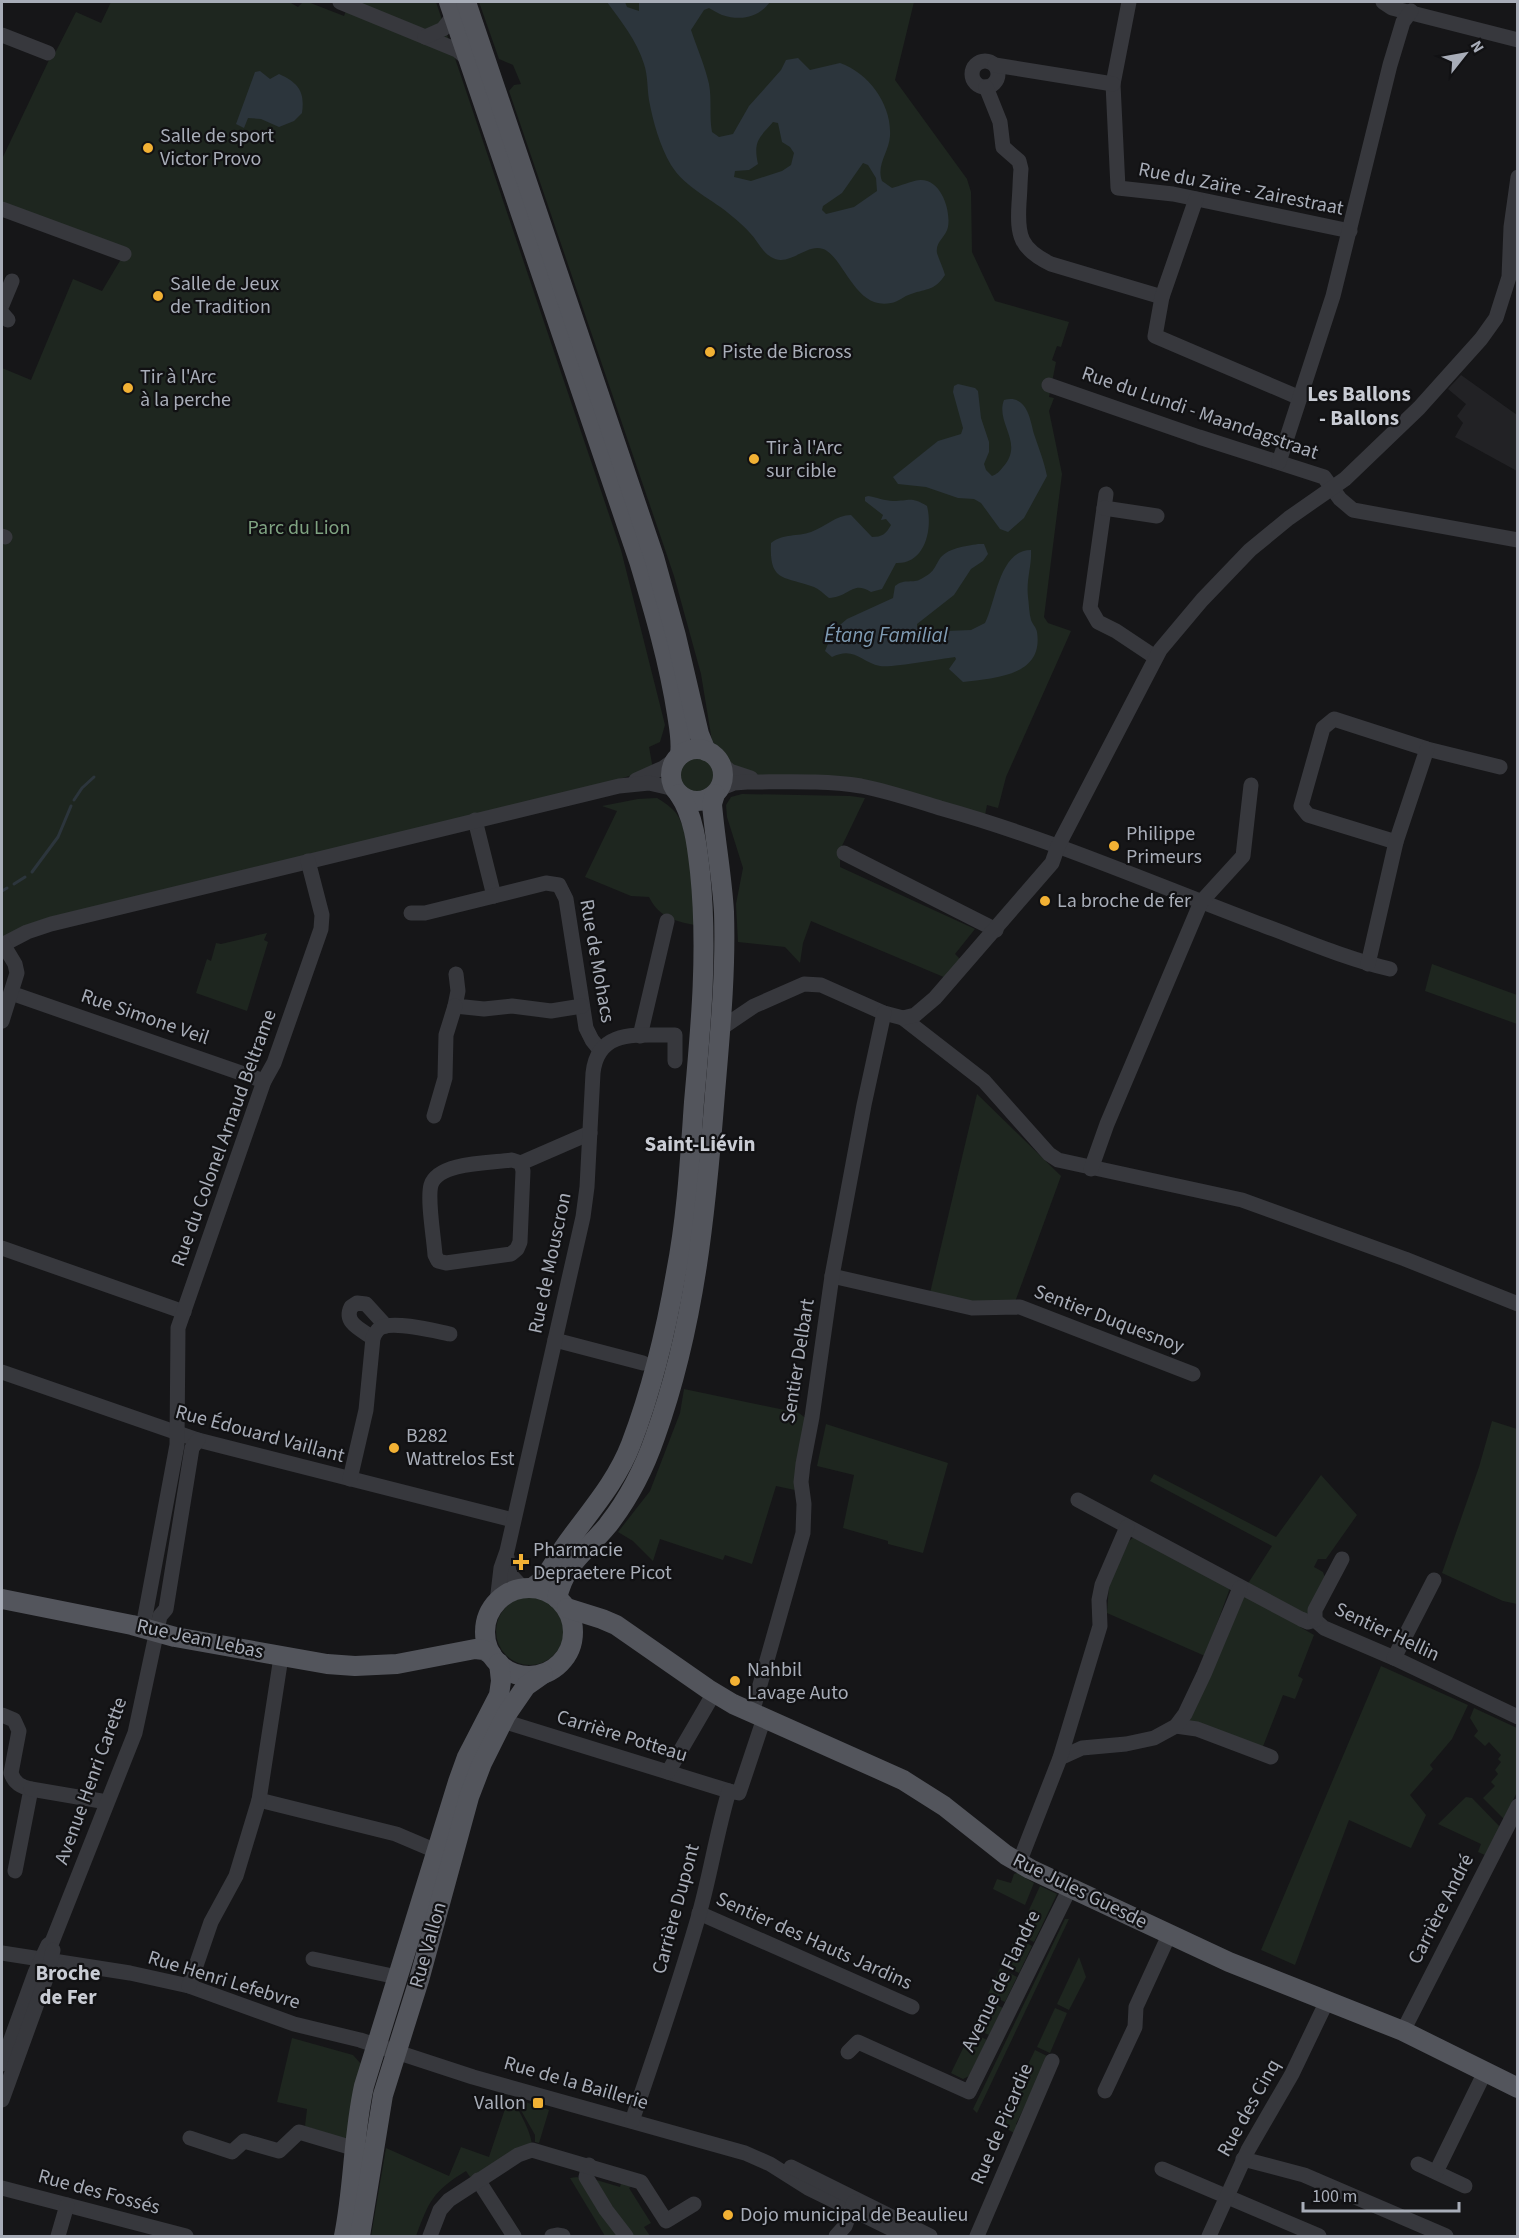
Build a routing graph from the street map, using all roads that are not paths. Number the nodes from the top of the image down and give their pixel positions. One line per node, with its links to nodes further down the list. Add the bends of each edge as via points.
1 (340, 2): 6 (street)
2 (1383, 2): 4 (street, via 1392,8)
3 (456, 6): 6 (street, via 443,29); 10 (main road); 31 (main road, via 651,548 699,734)
4 (1407, 6): 8 (street); 17 (street)
5 (1128, 9): 12 (street, Rue du Zaïre - Zairestraat)
6 (425, 37): 10 (street)
7 (3, 38): 9 (street)
8 (1518, 40)
9 (48, 53)
10 (469, 60): 32 (main road, via 642,571 675,700)
11 (995, 65): 12 (street); 13 (street, via 998,79); 13 (street, via 989,61 974,67 975,82)
12 (1113, 84): 15 (street, Rue du Zaïre - Zairestraat, via 1118,188)
13 (986, 87): 21 (street, via 1000,122 1003,147 1019,161 1018,224 1027,248 1051,264)
14 (1518, 177): 20 (street, via 1511,227)
15 (1196, 199): 17 (street, Rue du Zaïre - Zairestraat); 21 (street)
16 (2, 209): 18 (street)
17 (1350, 231): 24 (street)
18 (124, 254)
19 (12, 281): 22 (street)
20 (1511, 294): 26 (street, via 1481,339 1419,408)
21 (1162, 297): 24 (street, via 1155,336)
22 (2, 305)
23 (1049, 385): 25 (street, Rue du Lundi - Maandagstraat)
24 (1300, 398): 25 (street)
25 (1279, 462): 26 (street, Rue du Lundi - Maandagstraat, via 1324,477)
26 (1333, 488): 28 (street, Rue du Lundi - Maandagstraat, via 1353,510); 29 (street, via 1250,550)
27 (1157, 516): 29 (street, via 1105,501 1090,608 1098,622)
28 (1518, 540)
29 (1155, 657): 41 (street)
30 (1427, 749): 33 (street); 40 (street); 40 (street, via 1334,719 1323,728 1301,806 1308,815)
31 (712, 756): 32 (main road, via 691,750); 34 (street, via 735,774); 38 (main road, via 723,775)
32 (679, 757): 36 (street, via 658,771); 37 (main road, via 671,775)
33 (1500, 767)
34 (771, 782): 38 (street, via 739,783); 41 (street, via 862,787 979,819)
35 (1251, 785): 45 (street, via 1243,856)
36 (619, 786): 37 (street, via 649,783); 39 (street)
37 (677, 791): 38 (main road, via 686,799 697,801); 92 (main road, via 690,814 699,858 704,986 687,1199 676,1276 651,1382 625,1460 546,1576)
38 (717, 791): 54 (main road, via 712,804 723,910)
39 (475, 820): 43 (street); 44 (street)
40 (1396, 842): 50 (street)
41 (1058, 846): 45 (street); 48 (street, via 1052,863)
42 (844, 853): 48 (street)
43 (308, 861): 49 (street, via 36,928); 65 (street, Rue du Colonel Arnaud Beltrame, via 322,915 321,929 274,1063)
44 (494, 896): 46 (street, Rue de Mohacs); 56 (street, Rue de Mohacs, via 546,883 556,883 562,889)
45 (1201, 902): 50 (street); 69 (street)
46 (411, 913)
47 (667, 921): 62 (street)
48 (996, 930): 59 (street, via 927,1006)
49 (2, 945): 53 (street, via 17,969)
50 (1368, 964): 51 (street)
51 (1390, 969)
52 (456, 974): 55 (street)
53 (12, 993): 60 (street); 65 (street, Rue Simone Veil)
54 (723, 993): 57 (street, via 736,1004); 61 (main road)
55 (455, 1006): 56 (street, via 512,1006 544,1011); 66 (street, via 446,1035 445,1078)
56 (582, 1006): 63 (street, Rue de Mohacs, via 589,1035)
57 (754, 1006): 58 (street, via 810,983 829,987); 61 (street)
58 (884, 1013): 59 (street); 71 (street, Sentier Delbart)
59 (903, 1018): 69 (street, via 984,1081 1053,1157)
60 (2, 1021)
61 (720, 1029): 96 (main road, via 700,1251 669,1395 636,1481 608,1524 566,1572)
62 (640, 1036): 63 (street, via 615,1039); 64 (street, via 675,1035)
63 (600, 1050): 67 (street, Rue de Mouscron, via 594,1066)
64 (675, 1061)
65 (264, 1081): 73 (street, Rue du Colonel Arnaud Beltrame)
66 (434, 1116)
67 (590, 1133): 68 (street); 77 (street, Rue de Mouscron, via 583,1217)
68 (521, 1163): 68 (street, via 512,1160 448,1169 437,1175 430,1191 438,1261 511,1254 517,1249)
69 (1091, 1169): 72 (street, via 1242,1200)
70 (2, 1248): 73 (street)
71 (832, 1276): 80 (street, Sentier Duquesnoy, via 972,1308 1020,1307); 111 (street, Sentier Delbart, via 801,1475 803,1533)
72 (1518, 1304)
73 (184, 1311): 81 (street, Rue du Colonel Arnaud Beltrame, via 177,1334)
74 (386, 1326): 75 (street); 76 (street); 76 (street, via 366,1304 351,1306 350,1321)
75 (450, 1334)
76 (374, 1338): 83 (street, via 366,1410)
77 (555, 1340): 78 (street); 86 (street, Rue de Mouscron)
78 (643, 1364)
79 (2, 1372): 81 (street, Rue Édouard Vaillant)
80 (1193, 1374)
81 (177, 1434): 82 (street, Rue Édouard Vaillant); 85 (street, Rue du Colonel Arnaud Beltrame)
82 (198, 1440): 83 (street, Rue Édouard Vaillant); 87 (street, via 192,1448)
83 (350, 1479): 86 (street, Rue Édouard Vaillant)
84 (1078, 1500): 88 (street, Sentier Hellin)
85 (162, 1520): 87 (street); 101 (street, Rue du Colonel Arnaud Beltrame)
86 (513, 1520): 89 (street, Rue de Mouscron)
87 (180, 1525): 101 (street, via 166,1609)
88 (1127, 1527): 93 (street, Sentier Hellin); 116 (street, via 1102,1585 1100,1626)
89 (507, 1551): 92 (street, Rue de Mouscron, via 509,1573); 95 (street, Rue de Mouscron)
90 (1342, 1559): 99 (street, via 1315,1610)
91 (1434, 1580): 106 (street)
92 (527, 1588): 95 (main road, via 508,1593); 96 (main road, via 545,1591)
93 (1240, 1588): 99 (street, Sentier Hellin, via 1308,1622); 114 (street, via 1200,1684)
94 (2, 1599): 98 (main road, Rue Jean Lebas)
95 (497, 1602): 100 (main road)
96 (562, 1603): 102 (main road, via 572,1621); 103 (main road, Rue Jules Guesde, via 602,1618)
97 (2, 1609): 98 (main road, Rue Jean Lebas)
98 (73, 1614): 101 (main road, Rue Jean Lebas)
99 (1315, 1620): 106 (street, Sentier Hellin, via 1324,1628)
100 (487, 1622): 104 (main road); 107 (main road, via 486,1640)
101 (150, 1630): 105 (main road, Rue Jean Lebas); 121 (street, Avenue Henri Carette, via 139,1718)
102 (573, 1637): 103 (main road, Rue Jules Guesde, via 584,1629 602,1627); 108 (main road, via 564,1660)
103 (632, 1638): 109 (main road, Rue Jules Guesde)
104 (446, 1654): 105 (main road, Rue Jean Lebas, via 385,1666 327,1664); 107 (main road, via 479,1649)
105 (281, 1657): 120 (street)
106 (1394, 1658): 112 (street, Sentier Hellin, via 1497,1701)
107 (495, 1659): 108 (main road, via 518,1674); 123 (main road, Rue Vallon, via 501,1681 499,1695 464,1764)
108 (543, 1674): 113 (main road, Rue Vallon, via 524,1689)
109 (714, 1693): 111 (main road, Rue Jules Guesde); 117 (street)
110 (2, 1715): 118 (street, via 14,1720 19,1731 11,1773 19,1785)
111 (758, 1716): 119 (street, Carrière Dupont, via 739,1792); 124 (main road, Rue Jules Guesde, via 903,1780)
112 (1518, 1717)
113 (503, 1721): 117 (street, Carrière Potteau); 138 (main road, Rue Vallon, via 465,1810)
114 (1176, 1726): 115 (street, via 1197,1729); 116 (street, via 1154,1738 1082,1748)
115 (1271, 1757)
116 (1060, 1758): 124 (street)
117 (668, 1772): 119 (street, Carrière Potteau)
118 (31, 1789): 121 (street); 125 (street)
119 (729, 1791): 127 (street, Carrière Dupont)
120 (259, 1800): 123 (street, via 396,1834); 133 (street, via 236,1876 211,1922)
121 (108, 1802): 131 (street, Avenue Henri Carette, via 48,1945)
122 (1518, 1806): 136 (street, Carrière André)
123 (436, 1851): 132 (main road, Rue Vallon)
124 (1019, 1863): 126 (main road, Rue Jules Guesde)
125 (15, 1871)
126 (1070, 1888): 128 (main road, Rue Jules Guesde); 139 (street, Avenue de Flandre, via 969,2092 858,2042)
127 (699, 1912): 135 (street, Sentier des Hauts Jardins); 146 (street, Carrière Dupont, via 672,2007)
128 (1169, 1935): 134 (main road, Rue Jules Guesde); 144 (street, via 1136,2007 1134,2027)
129 (2, 1953): 131 (street, Rue Henri Lefebvre)
130 (313, 1959): 132 (street)
131 (46, 1960): 133 (street, Rue Henri Lefebvre); 141 (street, Avenue Henri Carette)
132 (397, 1977): 137 (main road, Rue Vallon)
133 (189, 1986): 137 (street, Rue Henri Lefebvre, via 294,2024)
134 (1327, 2001): 136 (main road, Rue Jules Guesde); 149 (street, Rue des Cinq, via 1297,2066)
135 (912, 2007)
136 (1403, 2031): 142 (main road, Rue Jules Guesde)
137 (376, 2045): 138 (street, Rue Henri Lefebvre); 148 (main road, Rue Vallon, via 362,2096)
138 (397, 2052): 146 (street, Rue de la Baillerie); 164 (main road, Rue Vallon, via 383,2095)
139 (848, 2052)
140 (1052, 2061): 173 (street, Rue de Picardie)
141 (5, 2067): 145 (street, Avenue Henri Carette)
142 (1485, 2072): 143 (main road, Rue Jules Guesde); 153 (street)
143 (1518, 2088)
144 (1105, 2091)
145 (2, 2100)
146 (632, 2121): 159 (street, Rue de la Baillerie, via 786,2165)
147 (190, 2138): 148 (street, via 232,2152 244,2141 279,2151 299,2132)
148 (356, 2149): 163 (main road, Rue Vallon)
149 (1243, 2159): 157 (street, Rue des Cinq); 176 (street, via 1304,2175)
150 (1418, 2164): 153 (street)
151 (589, 2165): 154 (street, via 532,2150); 158 (street, via 641,2182 666,2221); 169 (street, via 586,2177)
152 (1162, 2169): 157 (street)
153 (1436, 2172): 155 (street)
154 (478, 2180): 165 (street, via 443,2205); 166 (street)
155 (1465, 2186)
156 (2, 2188): 160 (street, Rue des Fossés)
157 (1226, 2196): 174 (street, Rue des Cinq); 175 (street)
158 (694, 2204)
159 (853, 2204): 170 (street, via 845,2226); 171 (street, Rue de la Baillerie); 172 (street, Rue de la Baillerie)
160 (67, 2205): 161 (street); 162 (street, Rue des Fossés)
161 (58, 2236)
162 (186, 2236)
163 (344, 2236)
164 (360, 2236)
165 (430, 2236)
166 (514, 2236)
167 (552, 2236): 168 (street)
168 (564, 2236)
169 (626, 2236)
170 (836, 2236)
171 (906, 2236)
172 (930, 2236)
173 (977, 2236)
174 (1209, 2236)
175 (1319, 2236)
176 (1446, 2236)

